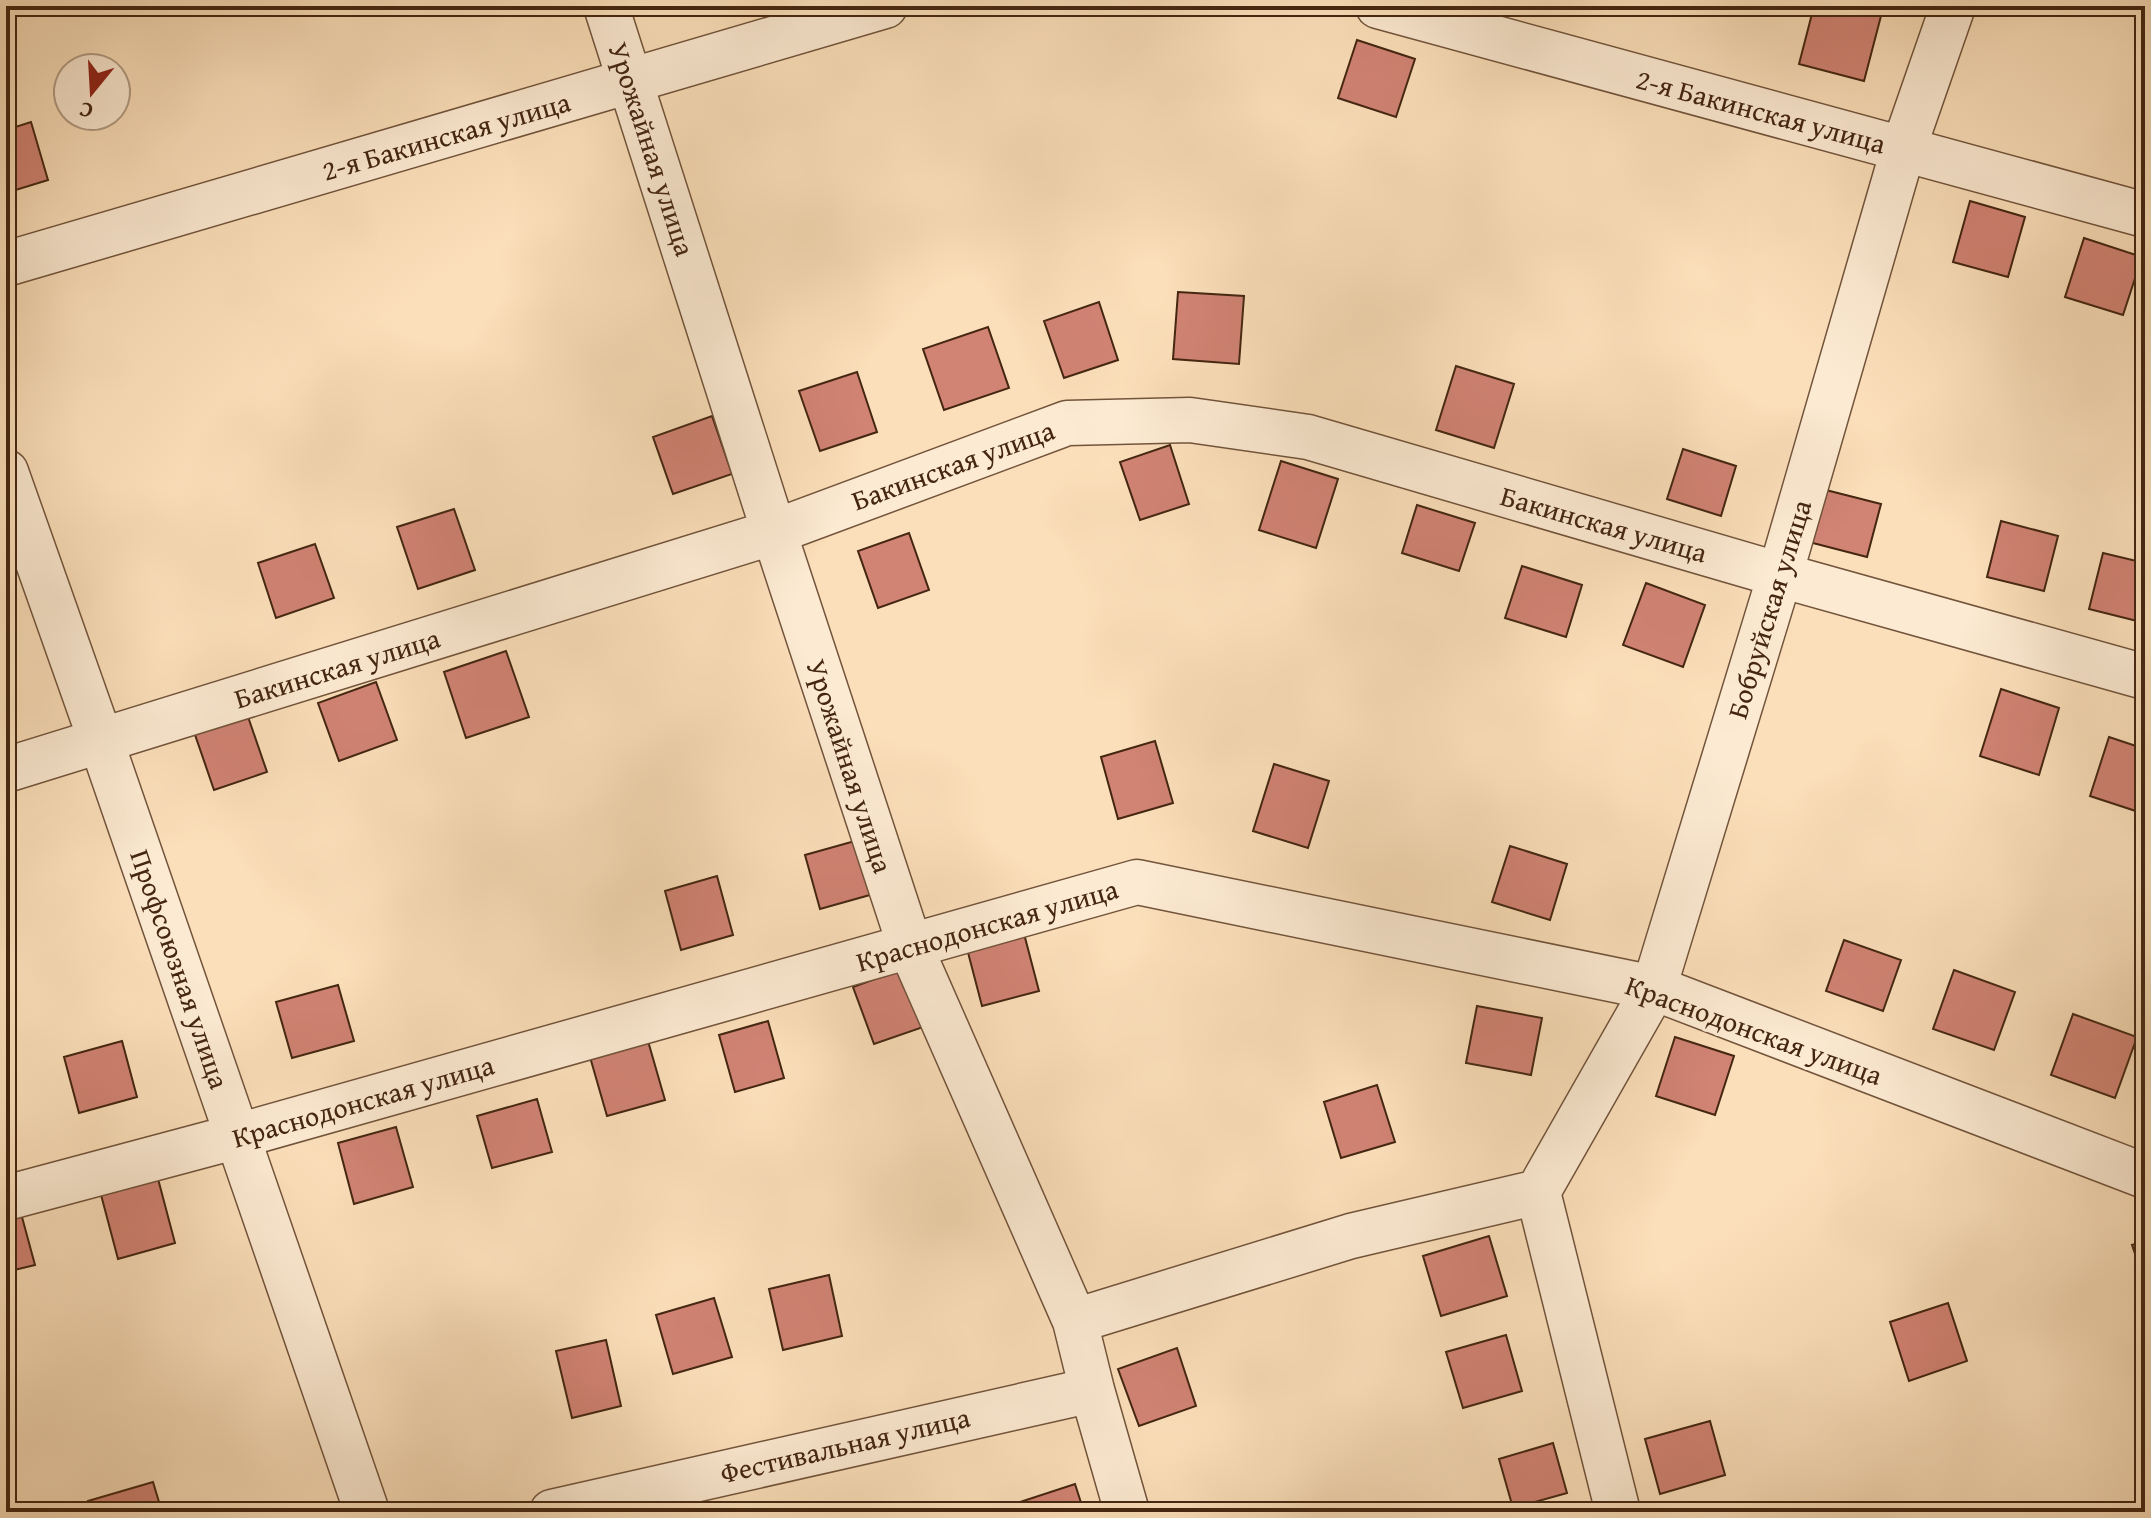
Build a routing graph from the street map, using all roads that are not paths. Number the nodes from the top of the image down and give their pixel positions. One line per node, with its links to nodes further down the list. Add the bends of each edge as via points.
1 (606, 6): 5 (street, Урожайная улица)
2 (885, 6): 5 (street, 2-я Бакинская улица)
3 (1378, 6): 6 (street, 2-я Бакинская улица)
4 (1953, 6): 6 (street, Бобруйская улица)
5 (630, 82): 8 (street, 2-я Бакинская улица); 10 (street, Урожайная улица)
6 (1903, 150): 7 (street, 2-я Бакинская улица); 11 (street, Бобруйская улица)
7 (2145, 215)
8 (6, 264)
9 (6, 472): 13 (street, Профсоюзная улица)
10 (774, 532): 11 (street, Бакинская улица, via 1067,423 1190,420 1308,437); 13 (street, Бакинская улица); 15 (street, Урожайная улица)
11 (1780, 575): 12 (street, Бакинская улица); 16 (street, Бобруйская улица)
12 (2145, 677)
13 (101, 741): 14 (street, Бакинская улица); 17 (street, Профсоюзная улица)
14 (6, 770)
15 (910, 946): 16 (street, Краснодонская улица, via 1137,882); 17 (street, Краснодонская улица); 21 (street, Урожайная улица)
16 (1654, 988): 18 (street, Краснодонская улица); 19 (street, Бобруйская улица)
17 (238, 1136): 20 (street, Краснодонская улица); 23 (street, Профсоюзная улица)
18 (2145, 1176)
19 (1538, 1192): 21 (street, via 1351,1236); 26 (street)
20 (6, 1198)
21 (1075, 1321): 22 (street, Урожайная улица)
22 (1092, 1390): 24 (street, Фестивальная улица); 25 (street, Урожайная улица)
23 (367, 1512)
24 (552, 1512)
25 (1127, 1512)
26 (1618, 1512)

